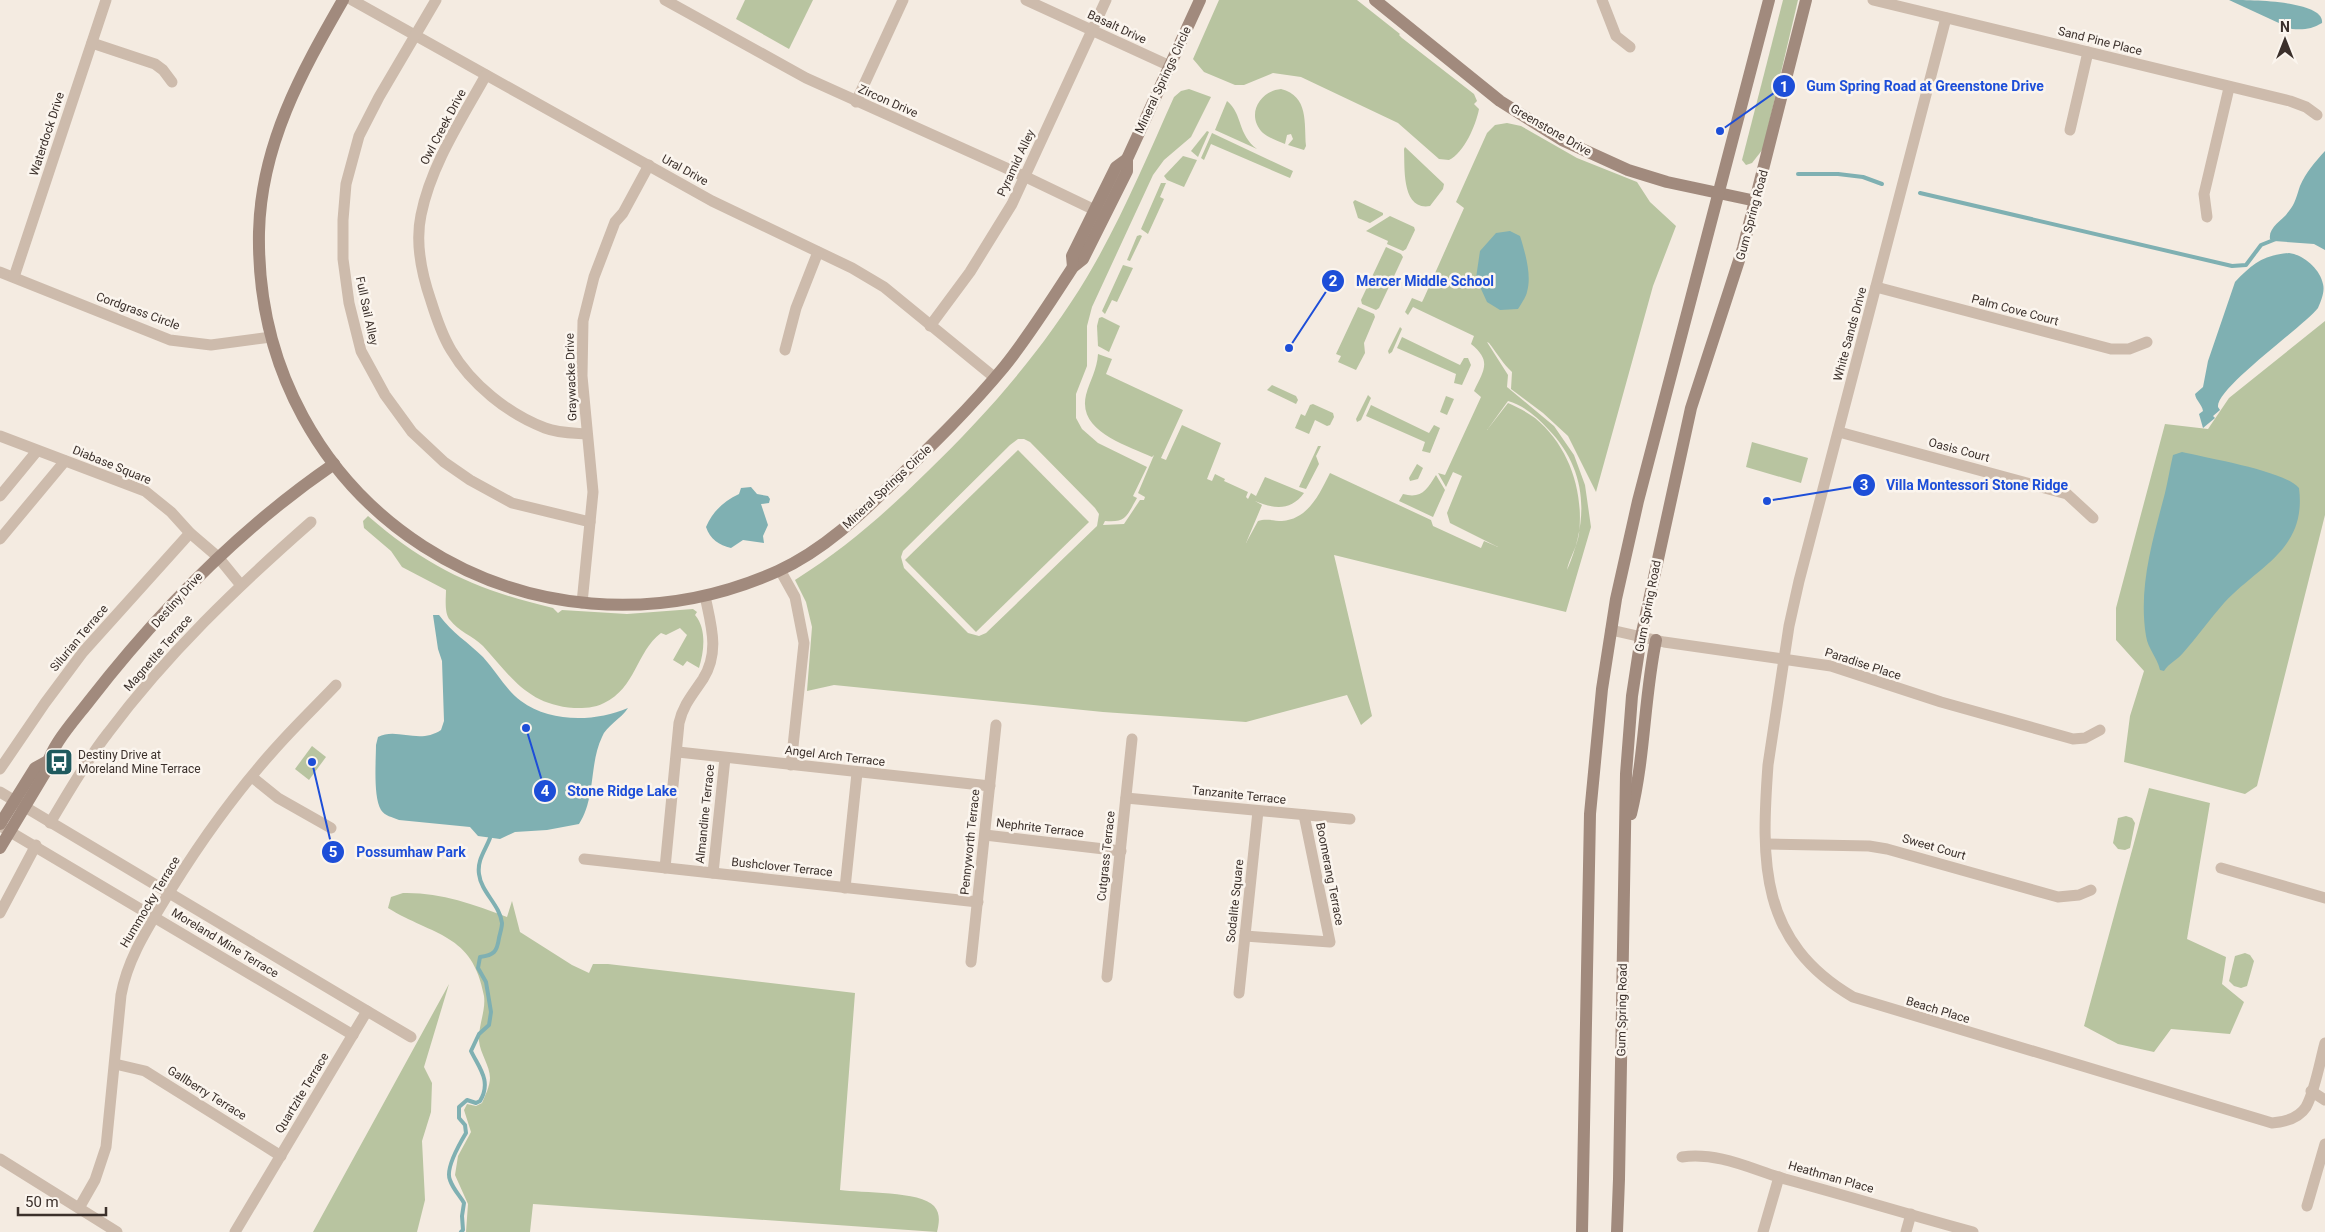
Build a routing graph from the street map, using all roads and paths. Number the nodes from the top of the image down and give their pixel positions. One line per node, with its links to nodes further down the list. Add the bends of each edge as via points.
1 (106, 0): 18 (street, Waterdock Drive)
2 (343, 0): 39 (main road, Mineral Springs Circle, via 288,102 267,171 260,214 260,253)
3 (352, 0): 17 (street, Ural Drive)
4 (436, 0): 17 (street, Full Sail Alley)
5 (665, 0): 25 (street, Zircon Drive)
6 (904, 0): 25 (street)
7 (1026, 0): 16 (street, Basalt Drive)
8 (1106, 0): 16 (street, Pyramid Alley)
9 (1200, 0): 21 (main road, Mineral Springs Circle)
10 (1375, 0): 30 (main road, Greenstone Drive, via 1500,101 1562,140 1628,170)
11 (1602, 0): 19 (street, via 1616,36)
12 (1769, 0): 30 (main road)
13 (1806, 0): 31 (main road, Gum Spring Road)
14 (1873, 0): 15 (street, Sand Pine Place)
15 (1946, 18): 20 (street, Sand Pine Place); 37 (street, White Sands Drive)
16 (1092, 30): 21 (street, Basalt Drive); 29 (street, Pyramid Alley)
17 (416, 37): 22 (street, Ural Drive); 52 (street, Full Sail Alley, via 378,96 359,136 346,184 343,259 349,303 361,351 385,395 412,432 444,462 512,503)
18 (92, 43): 23 (street, via 155,64); 36 (street, Waterdock Drive)
19 (1630, 47)
20 (2088, 52): 24 (street, Sand Pine Place); 27 (street)
21 (1170, 66): 32 (main road, Mineral Springs Circle, via 1127,159 1116,167)
22 (486, 75): 28 (street, Ural Drive); 44 (street, Owl Creek Drive, via 433,173 420,216 420,256 426,286 451,350 472,378 519,416 546,428)
23 (172, 82)
24 (2229, 88): 26 (street, Sand Pine Place, via 2298,103); 33 (street, via 2204,194)
25 (856, 102): 29 (street, Zircon Drive)
26 (2317, 115)
27 (2070, 130)
28 (649, 165): 34 (street, Ural Drive, via 712,201); 44 (street, Graywacke Drive, via 615,222 594,277 583,321)
29 (1026, 177): 32 (street, Zircon Drive); 38 (street, Pyramid Alley, via 970,272)
30 (1718, 192): 31 (main road, Greenstone Drive); 60 (main road, via 1638,501)
31 (1756, 201): 61 (main road, Gum Spring Road, via 1691,408)
32 (1101, 213): 42 (main road, Mineral Springs Circle, via 1072,256 1073,267)
33 (2208, 218)
34 (818, 252): 38 (street, Ural Drive, via 884,287); 41 (street, via 796,308)
35 (0, 272): 36 (street, Cordgrass Circle)
36 (14, 277): 39 (street, Cordgrass Circle, via 170,340 211,345)
37 (1876, 287): 40 (street, Palm Cove Court, via 2111,349 2129,349); 43 (street, White Sands Drive)
38 (930, 326): 42 (street, Ural Drive)
39 (272, 337): 48 (main road, Mineral Springs Circle, via 294,398)
40 (2148, 342)
41 (785, 350)
42 (994, 378): 56 (main road, Mineral Springs Circle, via 928,450 855,520 820,547)
43 (1839, 432): 50 (street, Oasis Court, via 2066,494); 63 (street, White Sands Drive, via 1799,581)
44 (586, 434): 52 (street, Graywacke Drive, via 592,484)
45 (0, 436): 46 (street, Diabase Square)
46 (38, 451): 47 (street, Diabase Square); 49 (street)
47 (65, 461): 53 (street, Diabase Square, via 145,491); 54 (street)
48 (334, 464): 55 (main road, Destiny Drive, via 279,504); 59 (main road, Mineral Springs Circle, via 361,496 398,529 447,561 497,583 536,595)
49 (0, 496)
50 (2093, 518)
51 (310, 522): 57 (street, Magnetite Terrace)
52 (590, 522): 59 (street, Graywacke Drive)
53 (190, 533): 55 (street, Diabase Square); 71 (street, Silurian Terrace, via 78,658)
54 (0, 539)
55 (218, 557): 57 (street, Diabase Square); 77 (main road, Destiny Drive, via 176,598 112,673 46,762 35,768)
56 (780, 570): 58 (main road, Mineral Springs Circle); 70 (street, via 795,597 804,643)
57 (240, 584): 81 (street, Magnetite Terrace, via 164,664 107,734)
58 (705, 596): 59 (main road, Mineral Springs Circle, via 654,604); 68 (street, via 714,642 712,656 704,676 683,708)
59 (582, 603)
60 (1611, 630): 61 (street, Paradise Place); 123 (main road, via 1590,814)
61 (1641, 637): 62 (street, Paradise Place); 85 (main road, Gum Spring Road, via 1632,696)
62 (1656, 640): 63 (street, Paradise Place); 85 (main road, via 1637,786)
63 (1784, 659): 66 (street, Paradise Place, via 1831,666 1901,690 2057,735 2085,738); 86 (street, Beach Place, via 1768,765)
64 (336, 685): 73 (street, Hummocky Terrace)
65 (996, 725): 74 (street, Pennyworth Terrace)
66 (2100, 730)
67 (1132, 739): 76 (street, Cutgrass Terrace)
68 (678, 752): 69 (street, Angel Arch Terrace); 91 (street)
69 (725, 758): 70 (street, Angel Arch Terrace); 93 (street, Almandine Terrace)
70 (791, 764): 72 (street, Angel Arch Terrace)
71 (0, 769)
72 (857, 773): 74 (street, Angel Arch Terrace); 94 (street)
73 (252, 777): 83 (street, via 283,802); 96 (street, Hummocky Terrace)
74 (990, 786): 84 (street, Pennyworth Terrace)
75 (0, 792): 77 (street, Moreland Mine Terrace)
76 (1126, 798): 78 (street, Tanzanite Terrace); 89 (street, Cutgrass Terrace)
77 (19, 805): 81 (street, Moreland Mine Terrace); 82 (main road, Destiny Drive)
78 (1258, 811): 79 (street, Tanzanite Terrace); 101 (street, Sodalite Square)
79 (1304, 816): 80 (street, Tanzanite Terrace); 101 (street, Boomerang Terrace, via 1330,942)
80 (1350, 819)
81 (50, 823): 96 (street, Moreland Mine Terrace)
82 (4, 827): 87 (street, Moreland Mine Terrace); 88 (main road, Destiny Drive)
83 (331, 828)
84 (985, 835): 89 (street, Nephrite Terrace); 98 (street, Pennyworth Terrace)
85 (1625, 838): 124 (main road, Gum Spring Road)
86 (1766, 844): 95 (street, Sweet Court, via 1869,846 2058,896 2079,895); 110 (street, Beach Place, via 1766,872 1772,898 1789,936 1811,966 1853,997 2272,1123 2283,1122 2306,1108)
87 (36, 845): 99 (street); 100 (street, Moreland Mine Terrace)
88 (0, 848)
89 (1121, 851): 103 (street, Cutgrass Terrace)
90 (584, 859): 91 (street, Bushclover Terrace)
91 (665, 868): 93 (street, Bushclover Terrace)
92 (2221, 868): 97 (street)
93 (713, 873): 94 (street, Bushclover Terrace)
94 (845, 888): 98 (street, Bushclover Terrace)
95 (2091, 890)
96 (169, 893): 100 (street, Hummocky Terrace); 105 (street, Moreland Mine Terrace)
97 (2325, 898)
98 (978, 902): 102 (street, Pennyworth Terrace)
99 (0, 913)
100 (155, 917): 106 (street, Moreland Mine Terrace); 109 (street, Hummocky Terrace, via 126,972)
101 (1245, 936): 104 (street, Sodalite Square)
102 (971, 962)
103 (1107, 977)
104 (1239, 993)
105 (368, 1011): 106 (street, Quartzite Terrace); 107 (street)
106 (353, 1035): 113 (street, Quartzite Terrace)
107 (411, 1037)
108 (2325, 1043): 110 (street, Beach Place)
109 (115, 1064): 113 (street, Gallberry Terrace, via 145,1071); 118 (street, Hummocky Terrace, via 103,1159)
110 (2311, 1090): 111 (street)
111 (2325, 1100)
112 (2325, 1144): 117 (street)
113 (281, 1156): 122 (street, Quartzite Terrace)
114 (1682, 1157): 116 (street, Heathman Place, via 1721,1158)
115 (0, 1159): 118 (street)
116 (1779, 1177): 119 (street, Heathman Place); 125 (street)
117 (2307, 1206)
118 (79, 1208): 121 (street)
119 (1911, 1214): 120 (street, Heathman Place); 126 (street)
120 (1954, 1229): 127 (street, Heathman Place)
121 (117, 1232)
122 (235, 1232)
123 (1582, 1232)
124 (1617, 1232)
125 (1764, 1232)
126 (1906, 1232)
127 (1973, 1232)

